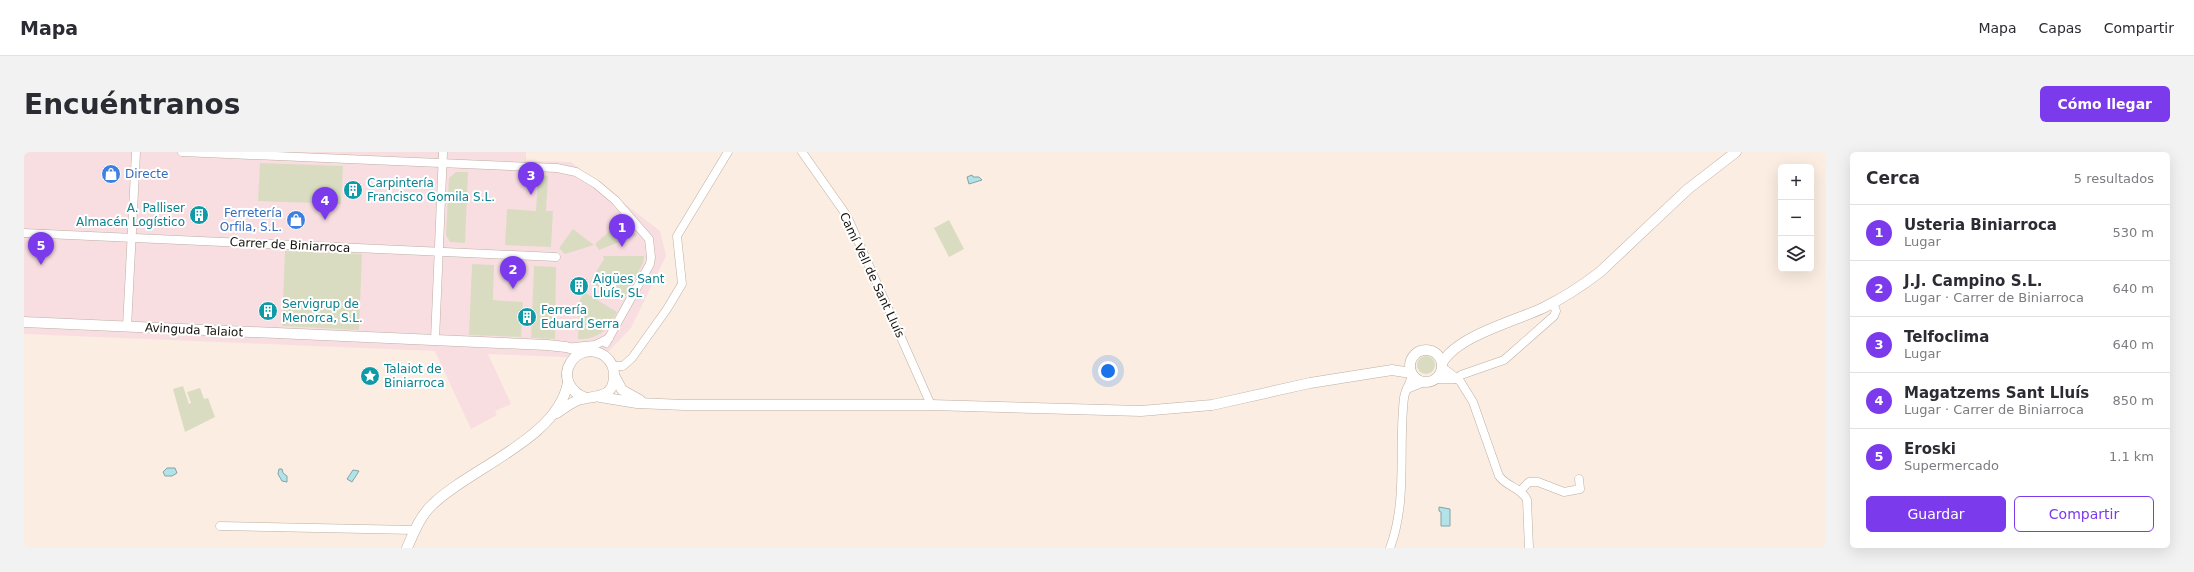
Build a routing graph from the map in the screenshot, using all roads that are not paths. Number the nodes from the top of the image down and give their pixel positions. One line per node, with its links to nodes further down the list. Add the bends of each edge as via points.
1 (136, 152): 11 (street)
2 (182, 152): 7 (street)
3 (443, 152): 9 (street)
4 (728, 152): 27 (street, via 677,236 682,284 632,358 622,366)
5 (802, 152): 40 (street, Camí Vell de Sant Lluís, via 847,216)
6 (1736, 152): 14 (main road, via 1688,189 1585,283)
7 (224, 153): 8 (street)
8 (354, 156): 9 (street)
9 (443, 164): 12 (street); 18 (street, via 557,168 576,172 615,200 649,239 651,257)
10 (24, 234): 11 (street, Carrer de Biniarroca)
11 (132, 238): 12 (street, Carrer de Biniarroca); 16 (street)
12 (439, 252): 13 (street, Carrer de Biniarroca); 17 (street)
13 (556, 257)
14 (1553, 303): 21 (main road, via 1485,332); 33 (street, via 1556,311 1554,316 1512,354 1498,363 1461,375)
15 (24, 322): 16 (main road, Avinguda Talaiot)
16 (127, 327): 17 (main road, Avinguda Talaiot)
17 (435, 340): 19 (main road, Avinguda Talaiot)
18 (608, 341): 20 (street, via 595,346); 24 (street)
19 (547, 345): 20 (main road, Avinguda Talaiot); 28 (main road, via 566,356)
20 (566, 347): 22 (main road, Avinguda Talaiot)
21 (1454, 349): 23 (main road); 26 (main road)
22 (584, 352): 24 (main road); 28 (main road, via 571,361)
23 (1435, 352): 25 (main road, via 1422,350); 26 (main road)
24 (600, 354): 27 (main road)
25 (1412, 357): 29 (main road); 30 (main road)
26 (1442, 365): 32 (main road); 33 (street)
27 (613, 366): 31 (main road)
28 (568, 368): 34 (main road)
29 (1392, 370): 30 (main road); 40 (main road, via 1310,383 1212,405 1141,411)
30 (1412, 374): 35 (main road); 36 (street)
31 (615, 377): 37 (main road, via 610,389); 39 (main road, via 622,390)
32 (1435, 379): 33 (street); 35 (main road)
33 (1457, 379): 43 (street, via 1479,418 1498,476)
34 (568, 382): 38 (main road, via 575,393); 41 (main road, via 564,399)
35 (1424, 382): 36 (street)
36 (1406, 390): 47 (street, via 1400,501)
37 (600, 397): 38 (main road); 39 (main road)
38 (586, 398): 41 (main road, via 574,402)
39 (647, 403): 40 (main road)
40 (931, 405)
41 (550, 417): 45 (main road, via 519,445 433,504)
42 (1579, 479): 43 (street, via 1580,489 1564,492 1538,482 1529,482)
43 (1520, 491): 48 (street, via 1525,494 1527,500)
44 (220, 526): 45 (street)
45 (414, 530): 46 (main road)
46 (407, 548)
47 (1390, 548)
48 (1529, 548)

